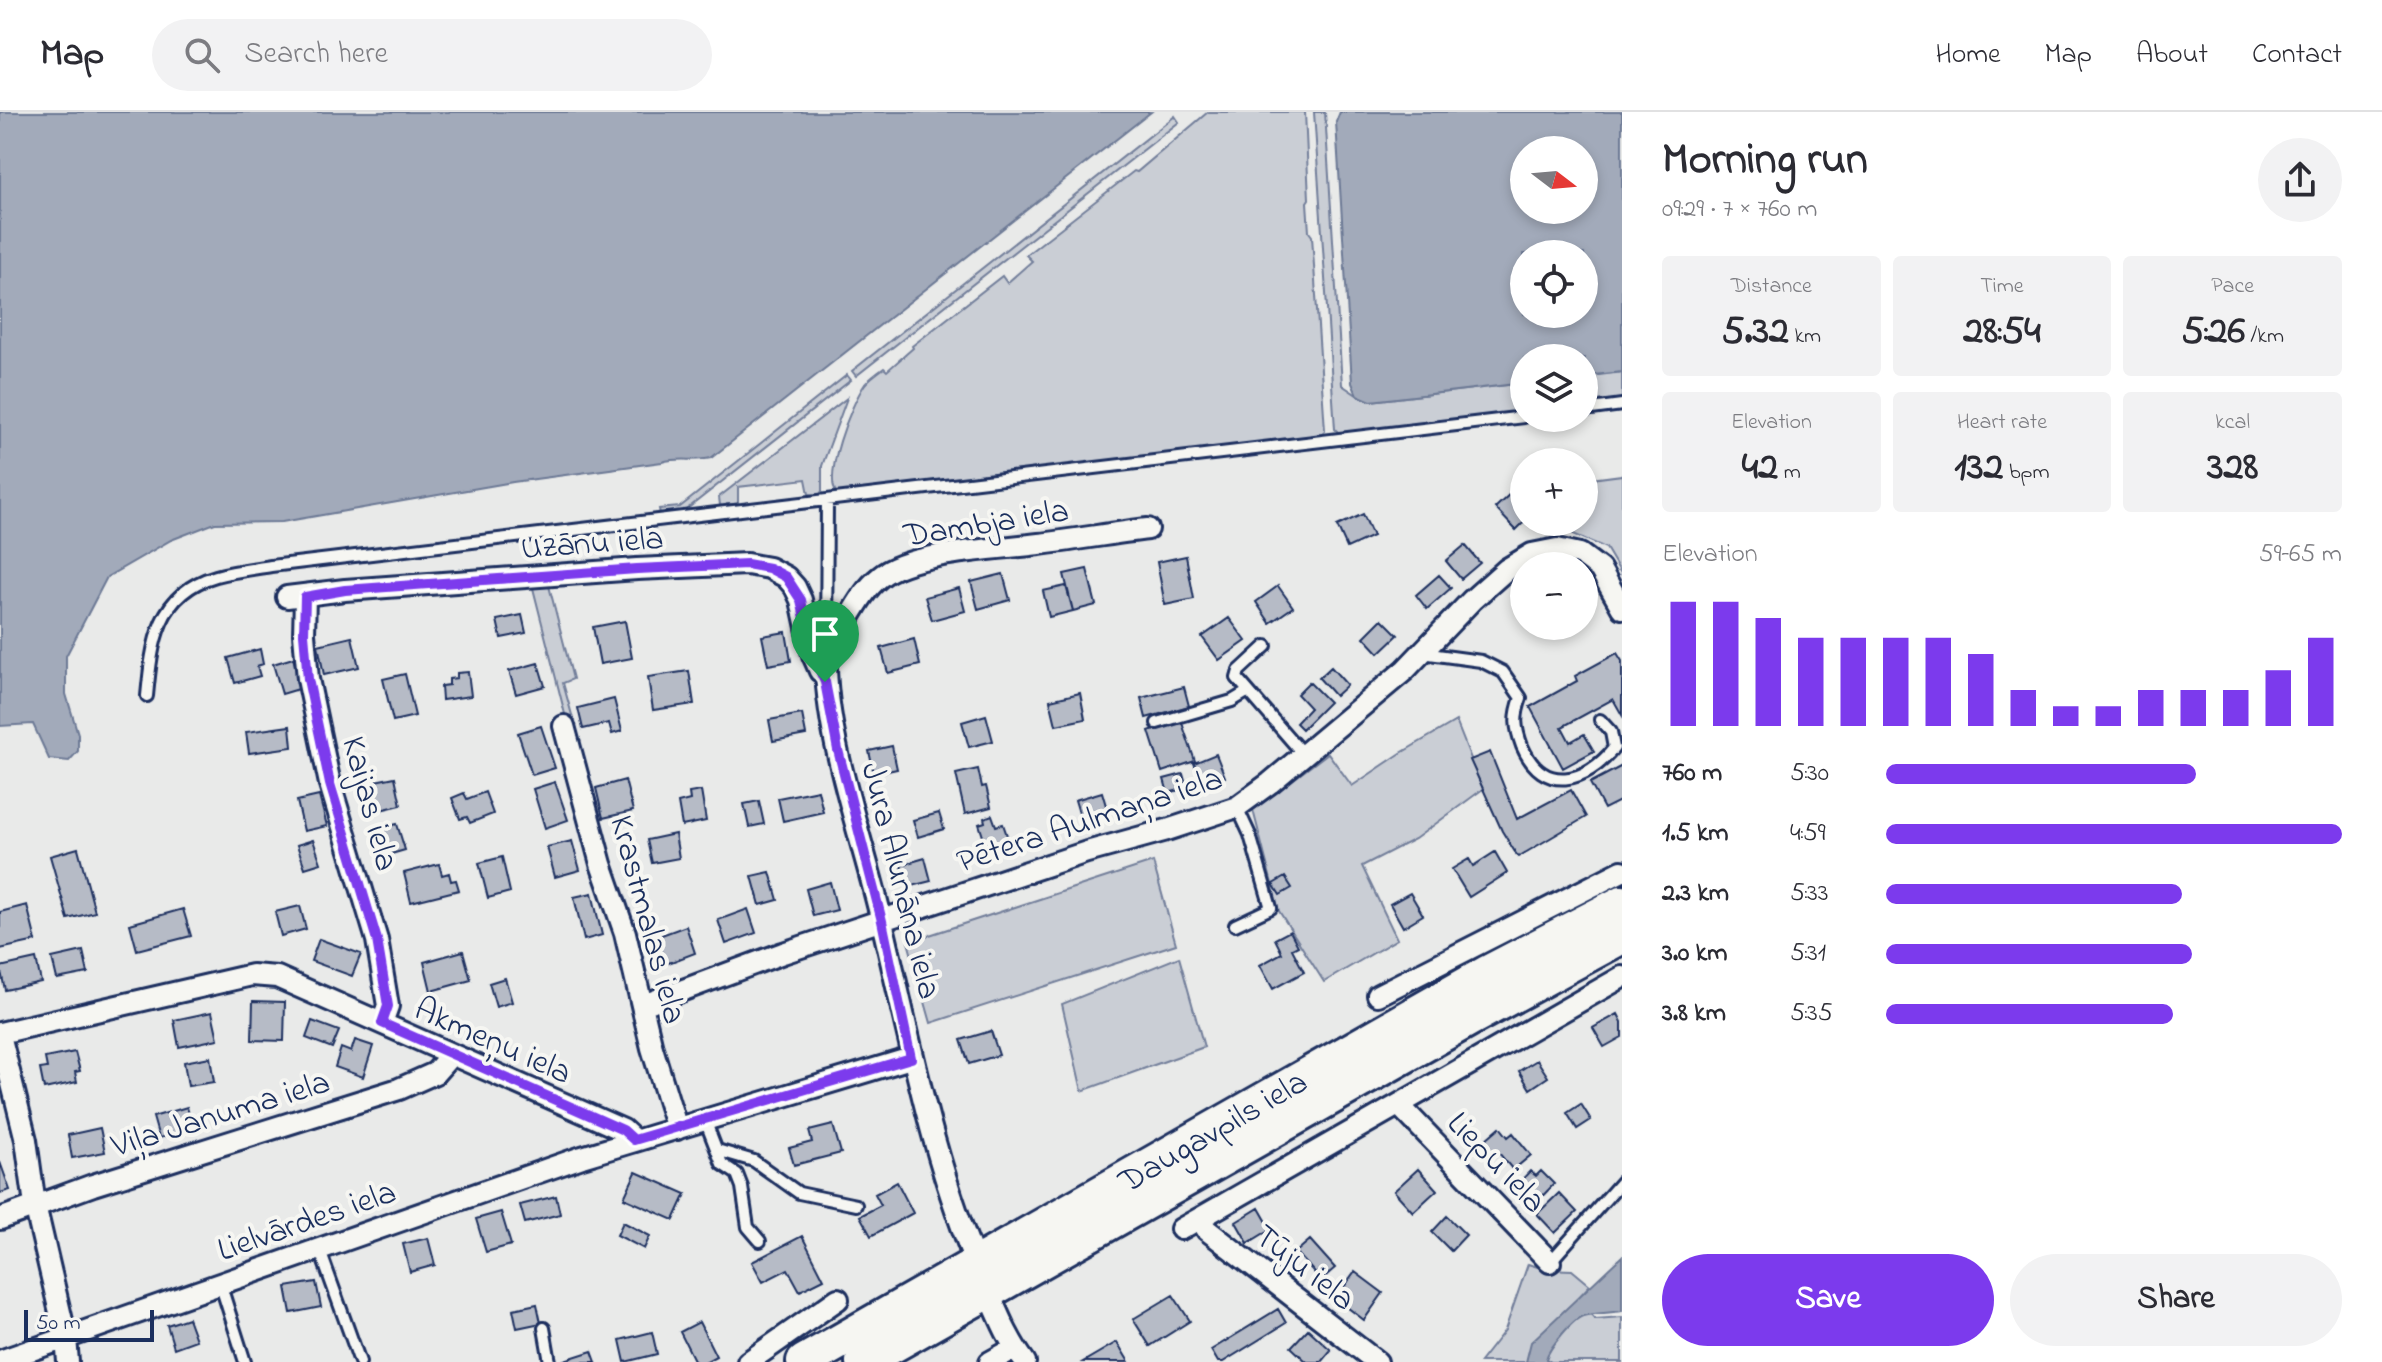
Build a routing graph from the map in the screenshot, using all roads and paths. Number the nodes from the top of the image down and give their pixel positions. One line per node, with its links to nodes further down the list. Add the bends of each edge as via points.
1 (1622, 405): 2 (lane)
2 (1598, 408)
3 (1510, 419): 4 (lane)
4 (827, 500): 9 (lane, Jura Alunāna iela); 13 (lane, via 215,576 186,590 165,610 151,652)
5 (1148, 529): 9 (street, Dambja iela, via 899,565 879,577)
6 (296, 597): 11 (street, Uzānu iela, via 747,564 769,568 795,587); 27 (street, Kaijas iela, via 330,784 377,940 388,1006)
7 (1622, 608): 10 (street, Pētera Aulmaņa iela, via 1600,569 1580,554 1557,549 1532,554 1472,600)
8 (1266, 646): 12 (lane, via 1239,671 1237,678)
9 (826, 650): 11 (street, Jura Alunāna iela)
10 (1422, 653): 14 (lane, via 1481,661 1503,672 1521,698 1514,727 1529,761 1554,780 1600,765 1614,748 1611,732); 17 (street, Pētera Aulmaņa iela)
11 (825, 682): 21 (street, Jura Alunāna iela)
12 (1247, 692): 15 (lane); 17 (lane)
13 (147, 696)
14 (1600, 720)
15 (1157, 723)
16 (564, 726): 26 (street, Krastmalas iela)
17 (1302, 753): 18 (street, Pētera Aulmaņa iela)
18 (1237, 807): 21 (street, Pētera Aulmaņa iela); 22 (lane, via 1271,908)
19 (1622, 871): 25 (street)
20 (1622, 903): 45 (highway, Daugavpils iela, via 1476,980)
21 (882, 921): 26 (street, Pētera Aulmaņa iela); 30 (street, Jura Alunāna iela)
22 (1235, 925)
23 (1622, 936): 45 (highway, Daugavpils iela)
24 (1622, 977): 31 (street)
25 (1378, 995)
26 (643, 1005): 33 (street, Krastmalas iela)
27 (382, 1023): 28 (street, Akmeņu iela, via 277,977 252,975); 29 (street, Akmeņu iela)
28 (0, 1034): 37 (street, via 26,1140)
29 (451, 1055): 34 (street, Akmeņu iela, via 623,1130); 37 (street, Viļa Januma iela, via 435,1073 399,1089)
30 (911, 1058): 32 (street); 45 (street, Jura Alunāna iela, via 960,1225)
31 (1399, 1105): 40 (street); 44 (street, Liepu iela)
32 (705, 1120): 33 (street); 35 (lane)
33 (677, 1129): 34 (street)
34 (634, 1140): 43 (street, Lielvārdes iela)
35 (717, 1150): 38 (lane, via 754,1161 799,1193); 42 (lane, via 722,1164 737,1174 748,1227)
36 (1622, 1181): 44 (lane)
37 (35, 1205): 39 (street, Viļa Januma iela); 49 (street)
38 (856, 1205)
39 (0, 1219)
40 (1200, 1219): 41 (street); 60 (street, Tūju iela, via 1207,1230)
41 (1181, 1229)
42 (760, 1241)
43 (319, 1248): 46 (street, Lielvārdes iela); 54 (lane)
44 (1550, 1262)
45 (982, 1278): 50 (street, Jura Alunāna iela, via 1004,1332); 57 (highway, Daugavpils iela); 58 (highway, Daugavpils iela)
46 (220, 1283): 49 (street, Lielvārdes iela); 53 (lane)
47 (838, 1299): 56 (street)
48 (544, 1328): 55 (lane)
49 (66, 1338): 51 (street, Lielvārdes iela); 52 (street)
50 (1020, 1355): 59 (street)
51 (0, 1361)
52 (68, 1362)
53 (245, 1362)
54 (360, 1362)
55 (550, 1362)
56 (748, 1362)
57 (804, 1362)
58 (863, 1362)
59 (990, 1362)
60 (1377, 1362)

